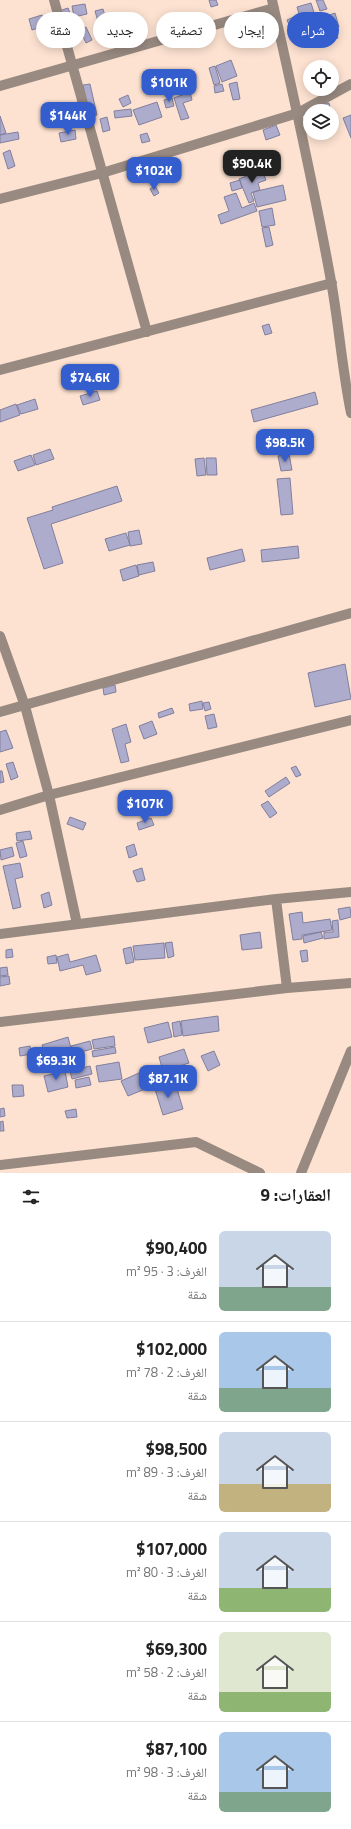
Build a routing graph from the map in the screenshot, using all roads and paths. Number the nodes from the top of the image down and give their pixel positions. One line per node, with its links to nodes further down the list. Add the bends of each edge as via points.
1 (54, 0): 3 (street)
2 (273, 4): 3 (street); 6 (street)
3 (72, 66): 5 (street); 7 (street)
4 (351, 84): 6 (street)
5 (0, 86)
6 (298, 114): 7 (street); 9 (street)
7 (102, 173): 8 (street); 10 (street)
8 (0, 199)
9 (332, 283): 10 (street); 12 (street)
10 (147, 332): 11 (street)
11 (0, 370)
12 (348, 384): 13 (street)
13 (351, 412)
14 (351, 613): 16 (street)
15 (0, 636): 16 (street)
16 (25, 706): 17 (street); 19 (street)
17 (0, 712)
18 (351, 720): 19 (street)
19 (49, 795): 20 (street); 23 (street)
20 (0, 810)
21 (351, 892): 22 (street)
22 (276, 899): 23 (street); 26 (street)
23 (77, 924): 24 (street)
24 (0, 934)
25 (351, 983): 26 (street)
26 (287, 988): 27 (street)
27 (0, 1022)
28 (351, 1051): 31 (street)
29 (0, 1164): 30 (street, via 196,1142)
30 (260, 1173)
31 (301, 1173)

